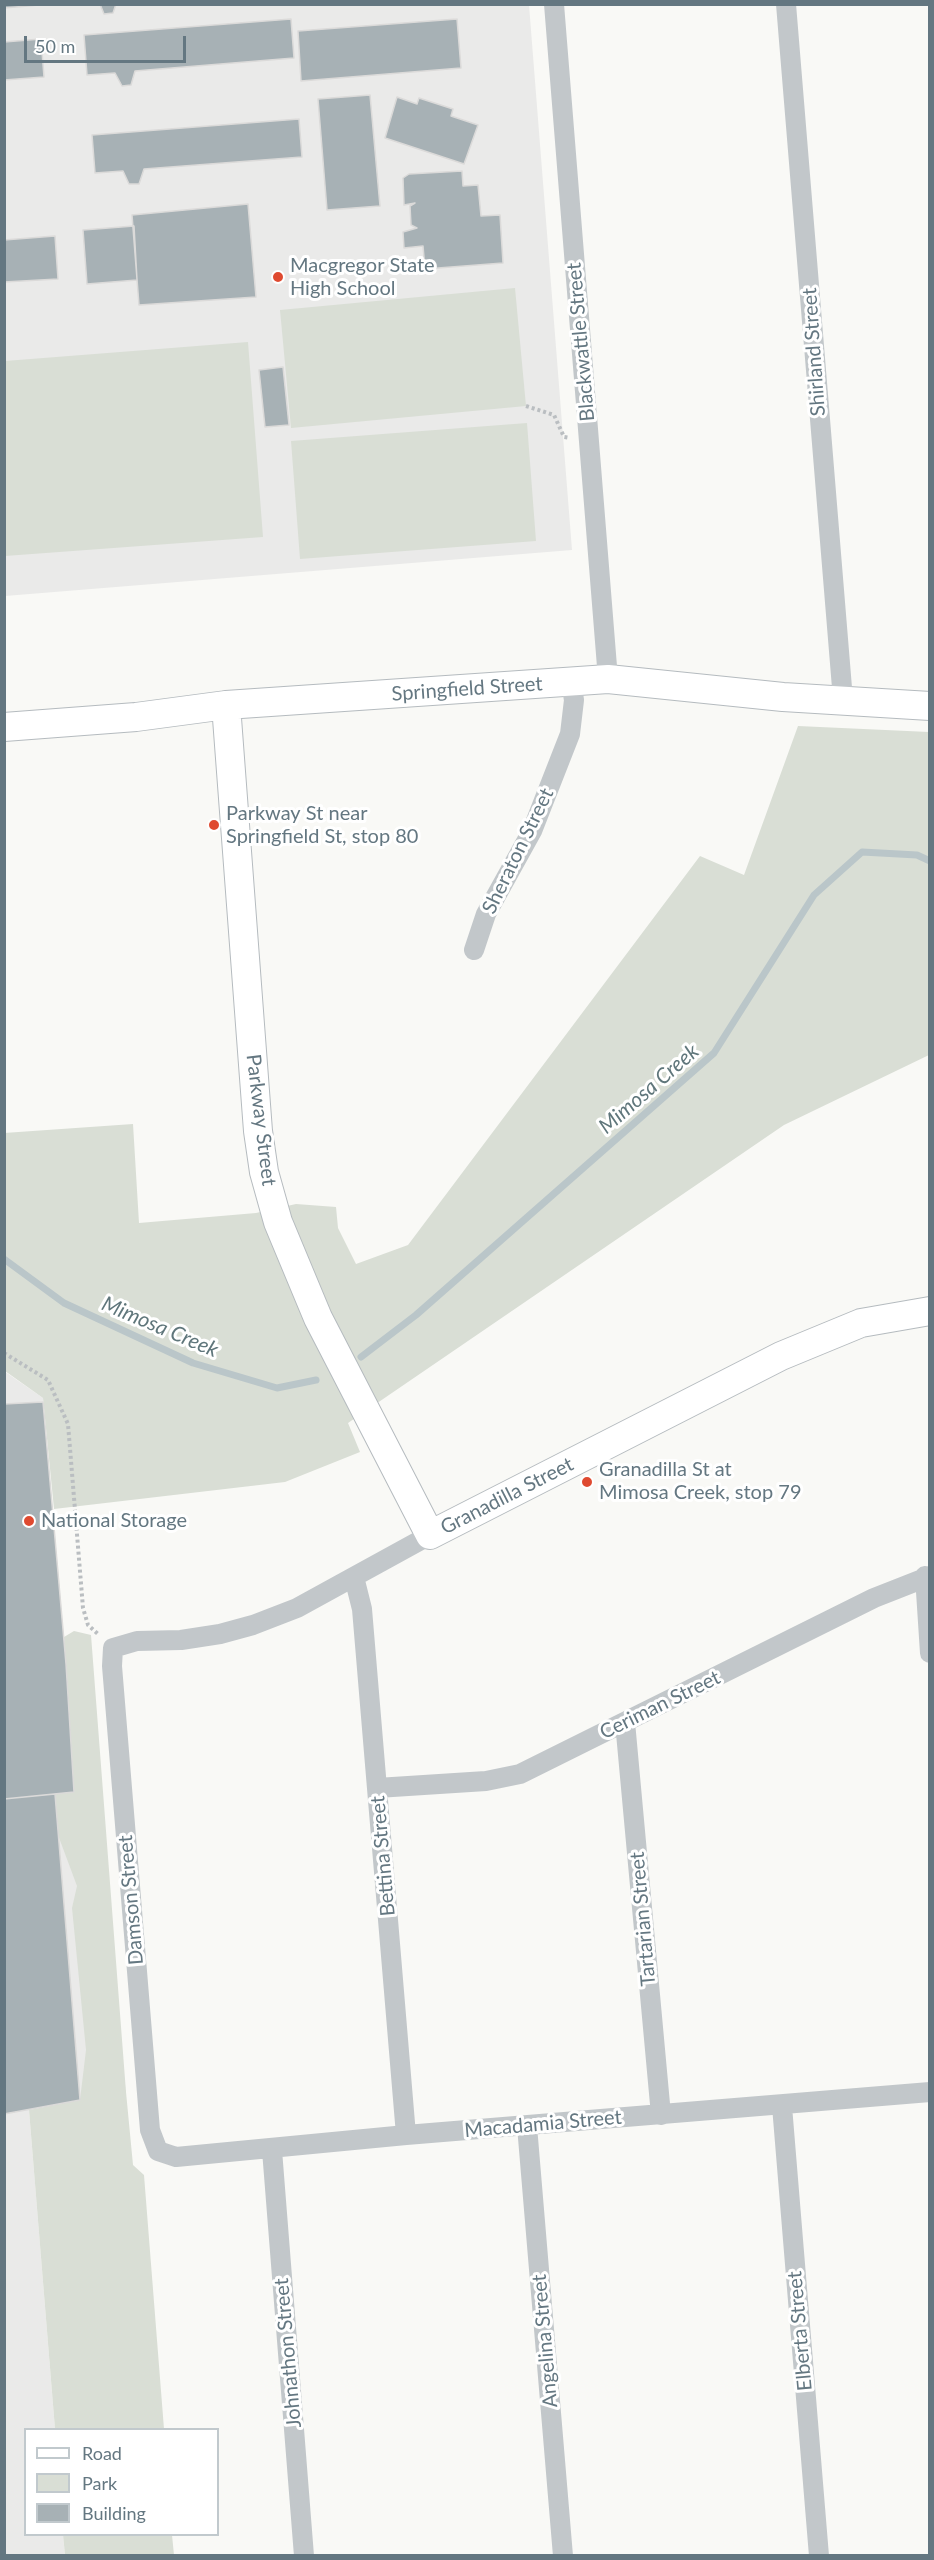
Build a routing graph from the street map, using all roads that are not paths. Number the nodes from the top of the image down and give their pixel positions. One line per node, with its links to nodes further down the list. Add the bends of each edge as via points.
1 (555, 4): 3 (street, Blackwattle Street)
2 (786, 4): 5 (street, Shirland Street)
3 (608, 679): 4 (street, Springfield Street); 5 (street, Springfield Street)
4 (571, 682): 6 (street, Springfield Street); 9 (street, Sheraton Street, via 574,700 570,734 532,831 486,914)
5 (843, 700): 7 (street, Springfield Street)
6 (226, 705): 8 (street, Springfield Street); 11 (street, Parkway Street, via 264,1172 278,1222 318,1318)
7 (930, 706)
8 (4, 727)
9 (474, 950)
10 (930, 1311): 11 (street, Granadilla Street, via 861,1323 781,1356)
11 (430, 1535): 13 (street, Granadilla Street)
12 (927, 1576): 15 (street); 16 (street, Ceriman Street, via 874,1598)
13 (354, 1577): 14 (street, Granadilla Street, via 297,1608 253,1625 180,1640 137,1641); 17 (street, Bettina Street, via 362,1609)
14 (113, 1648): 24 (street, Damson Street, via 150,2130)
15 (930, 1653)
16 (625, 1722): 17 (street, Ceriman Street, via 520,1774 486,1781); 20 (street, Tartarian Street)
17 (377, 1788): 22 (street, Bettina Street)
18 (930, 2092): 19 (street, Macadamia Street)
19 (782, 2106): 20 (street, Macadamia Street); 27 (street, Elberta Street)
20 (661, 2115): 21 (street, Macadamia Street)
21 (527, 2126): 22 (street, Macadamia Street); 26 (street, Angelina Street)
22 (406, 2135): 23 (street, Macadamia Street)
23 (272, 2150): 24 (street, Macadamia Street, via 176,2157); 25 (street, Johnathon Street)
24 (158, 2151)
25 (304, 2556)
26 (563, 2556)
27 (819, 2556)

